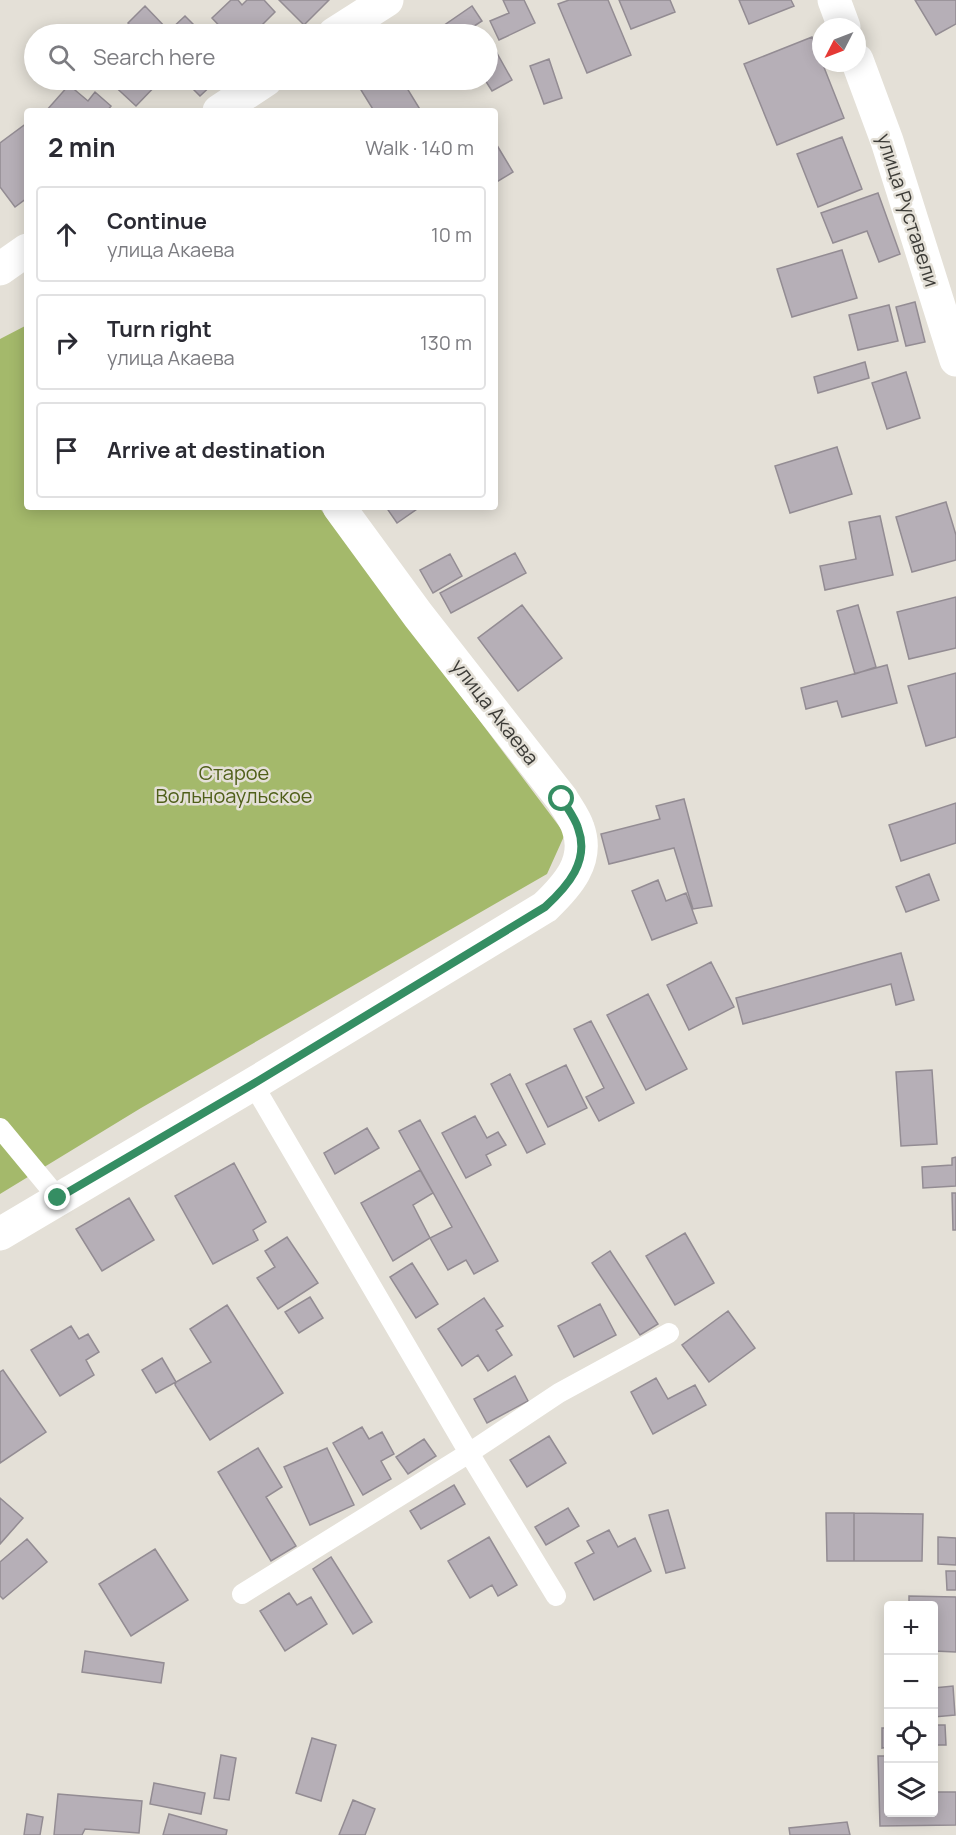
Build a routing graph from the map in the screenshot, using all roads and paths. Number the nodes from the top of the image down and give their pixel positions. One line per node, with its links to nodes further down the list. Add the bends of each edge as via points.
1 (387, 0): 4 (street)
2 (834, 0): 3 (street)
3 (841, 18)
4 (350, 24)
5 (861, 72): 10 (street, улица Руставели)
6 (251, 90): 7 (street)
7 (224, 108)
8 (24, 252): 9 (street)
9 (0, 269)
10 (956, 360)
11 (341, 510): 12 (street, улица Акаева, via 562,799 578,828 582,848 576,870 563,891 545,907)
12 (253, 1084): 14 (street, улица Акаева); 17 (lane)
13 (0, 1128): 14 (lane)
14 (58, 1198): 15 (street, улица Акаева)
15 (0, 1234)
16 (669, 1333): 17 (lane, via 560,1393)
17 (469, 1453): 18 (lane); 19 (lane)
18 (242, 1593)
19 (556, 1596)

